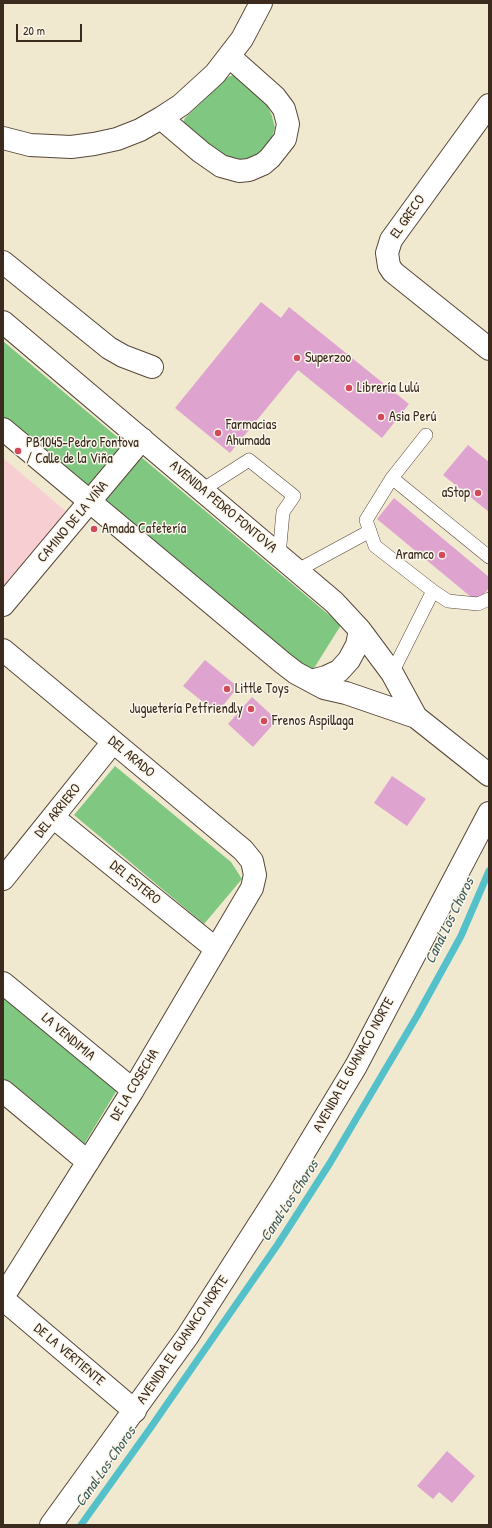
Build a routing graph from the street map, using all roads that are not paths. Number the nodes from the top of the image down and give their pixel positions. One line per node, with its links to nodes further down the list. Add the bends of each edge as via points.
1 (261, 3): 2 (street)
2 (230, 56): 4 (street, via 199,90); 4 (street, via 275,96 284,109 288,124 285,139 264,164 239,171 221,166)
3 (489, 105): 8 (street, EL GRECO, via 391,240 387,253 389,266 393,272)
4 (162, 118): 5 (street, via 117,139 79,146 30,145)
5 (3, 138)
6 (3, 262): 9 (street, via 103,344 123,356)
7 (3, 322): 12 (street, AVENIDA PEDRO FONTOVA)
8 (489, 349)
9 (152, 367)
10 (3, 429): 15 (street, AVENIDA PEDRO FONTOVA)
11 (426, 435): 13 (lane)
12 (142, 439): 14 (street, AVENIDA PEDRO FONTOVA); 15 (street, CAMINO DE LA VIÑA)
13 (392, 478): 16 (lane, via 366,520); 18 (lane)
14 (202, 490): 17 (street, AVENIDA PEDRO FONTOVA); 17 (lane, via 249,460 294,496 283,512)
15 (90, 502): 22 (street, CAMINO DE LA VIÑA); 26 (street, AVENIDA PEDRO FONTOVA, via 283,663)
16 (370, 530): 19 (lane); 20 (lane, via 375,546)
17 (279, 556): 19 (street, AVENIDA PEDRO FONTOVA)
18 (489, 557)
19 (298, 570): 23 (street, AVENIDA PEDRO FONTOVA, via 346,613)
20 (433, 591): 21 (lane, via 448,601 478,604); 25 (lane)
21 (489, 599)
22 (3, 605)
23 (360, 630): 25 (street, AVENIDA PEDRO FONTOVA); 26 (street, via 350,660 339,671)
24 (3, 650): 28 (street, DEL ARADO)
25 (392, 673): 27 (street, AVENIDA PEDRO FONTOVA)
26 (311, 682): 27 (street, AVENIDA PEDRO FONTOVA)
27 (416, 717): 29 (street, AVENIDA PEDRO FONTOVA)
28 (113, 742): 31 (street, DEL ARRIERO); 32 (street, DEL ARADO, via 243,850)
29 (489, 775)
30 (489, 812): 40 (street, AVENIDA EL GUANACO NORTE, via 356,1066 236,1262)
31 (53, 817): 33 (street, DEL ARRIERO); 34 (street, DEL ESTERO)
32 (254, 868): 34 (street, DE LA COSECHA, via 252,888)
33 (3, 878)
34 (216, 949): 36 (street, DE LA COSECHA)
35 (3, 983): 36 (street, LA VENDIMIA)
36 (133, 1090): 38 (street, DE LA COSECHA)
37 (3, 1091): 38 (street)
38 (88, 1162): 39 (street, DE LA COSECHA)
39 (3, 1298): 40 (street, DE LA VERTIENTE)
40 (135, 1411): 41 (street, AVENIDA EL GUANACO NORTE)
41 (51, 1525)

